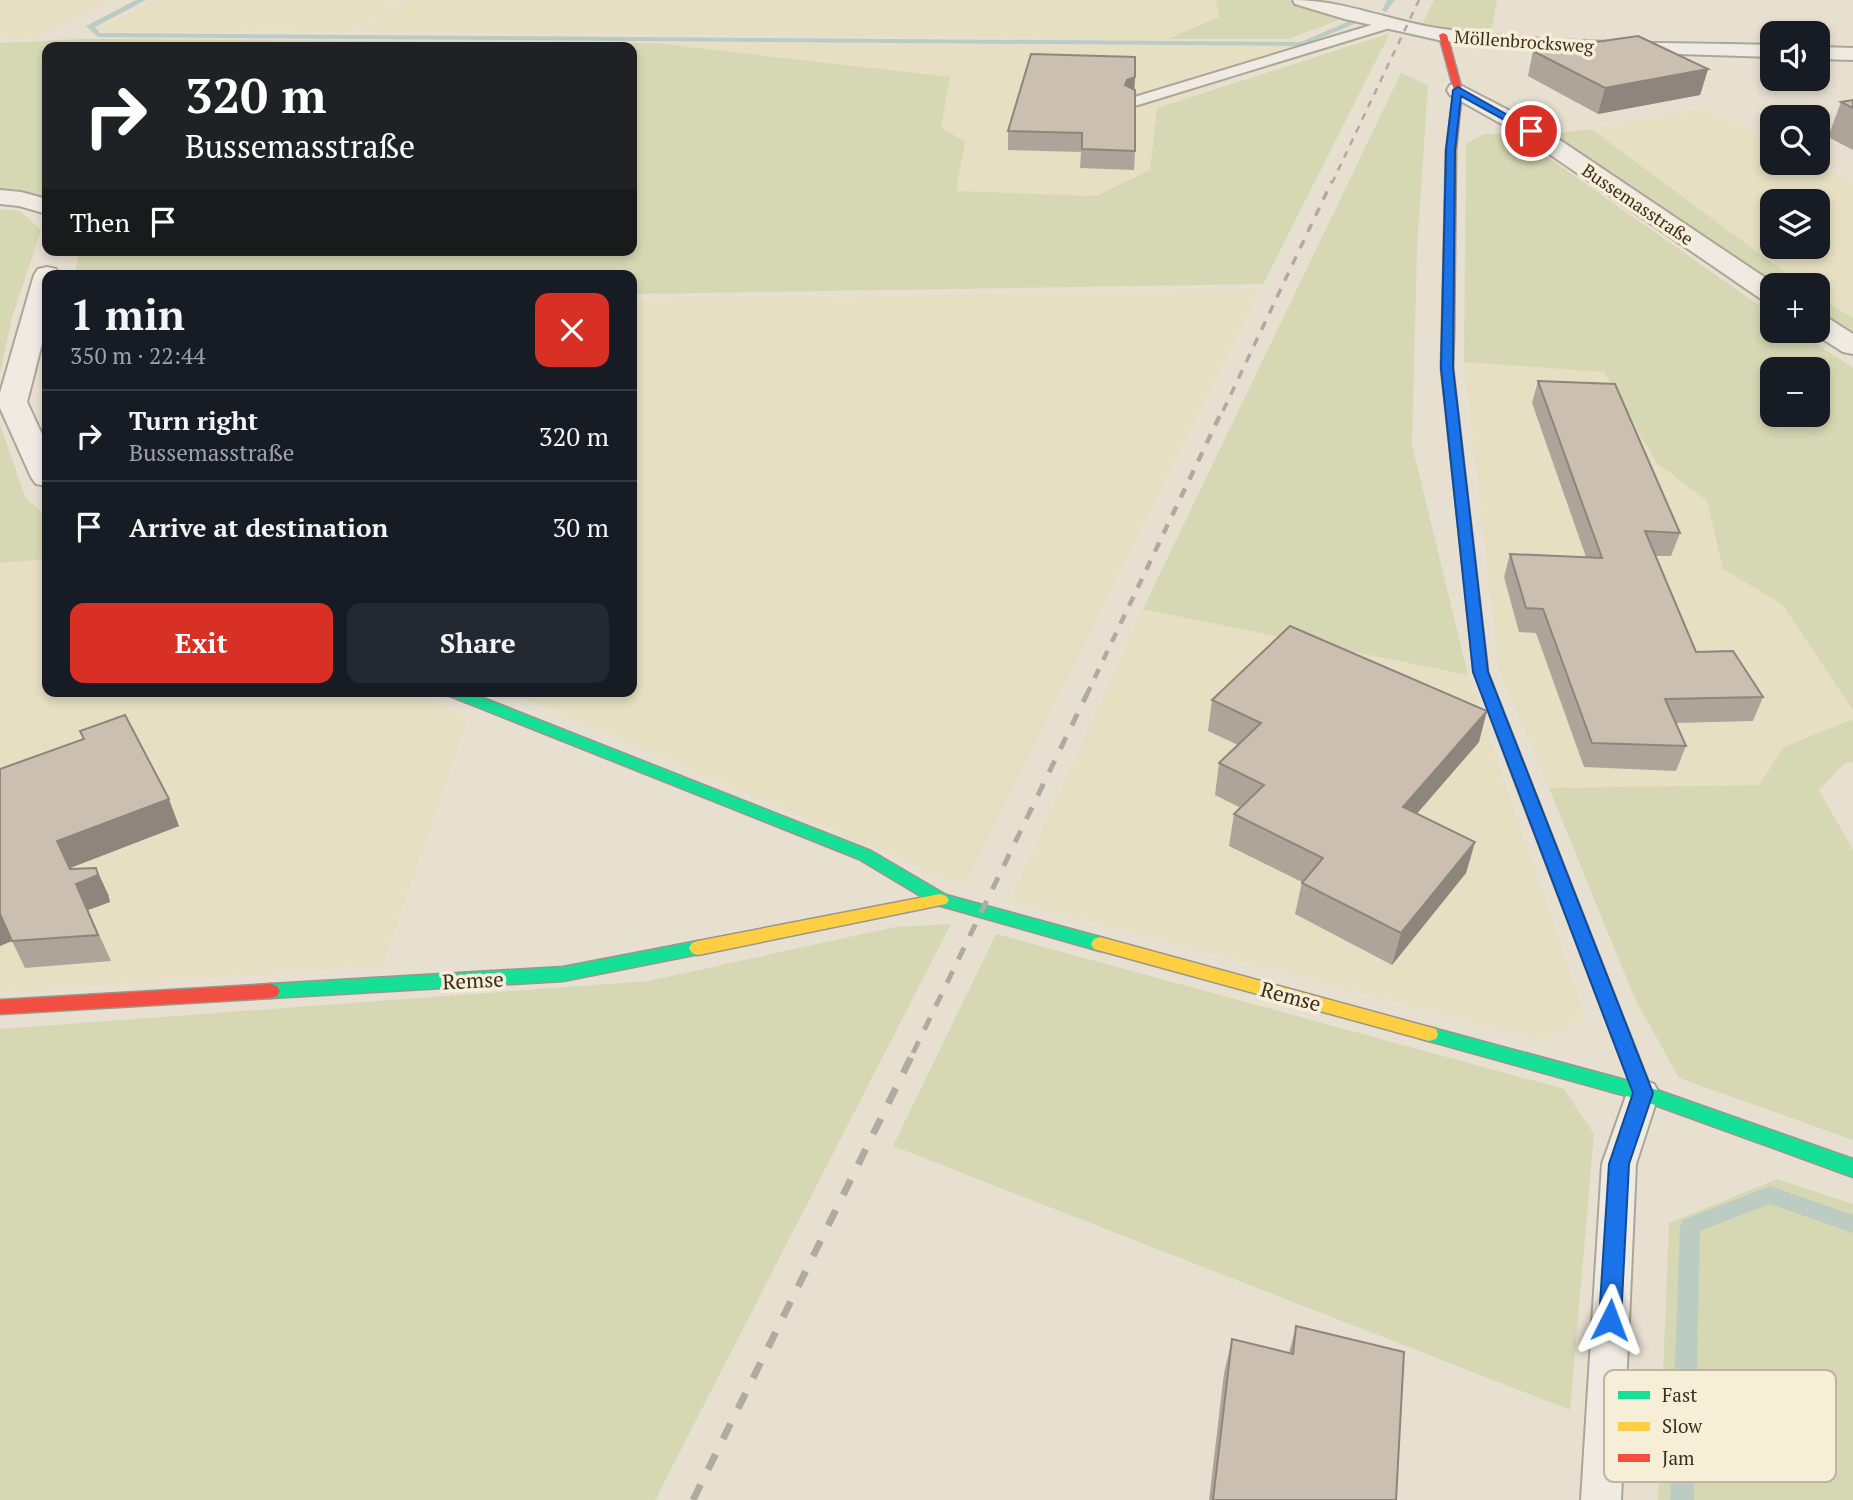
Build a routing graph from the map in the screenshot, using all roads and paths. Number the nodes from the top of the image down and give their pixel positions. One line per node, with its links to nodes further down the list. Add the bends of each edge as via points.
1 (1302, 0): 2 (street)
2 (1388, 24): 3 (street); 8 (lane)
3 (1443, 35): 4 (street, Möllenbrocksweg, via 1552,44); 7 (street)
4 (1760, 51)
5 (1830, 53): 6 (street)
6 (1852, 54)
7 (1458, 90): 11 (street, Bussemasstraße, via 1531,131); 19 (street, via 1451,150 1447,368 1481,672)
8 (1133, 103)
9 (0, 197): 10 (street)
10 (42, 205)
11 (1760, 286)
12 (42, 293): 15 (street, via 12,402)
13 (1830, 332): 14 (street)
14 (1853, 346)
15 (42, 466)
16 (465, 697): 17 (street, Remse, via 866,855)
17 (940, 900): 18 (street, Remse, via 563,974); 19 (street, Remse)
18 (0, 1007)
19 (1643, 1093): 20 (street, Remse); 21 (lane, via 1619,1164)
20 (1853, 1168)
21 (1608, 1370)
22 (1604, 1444): 23 (lane)
23 (1601, 1500)

